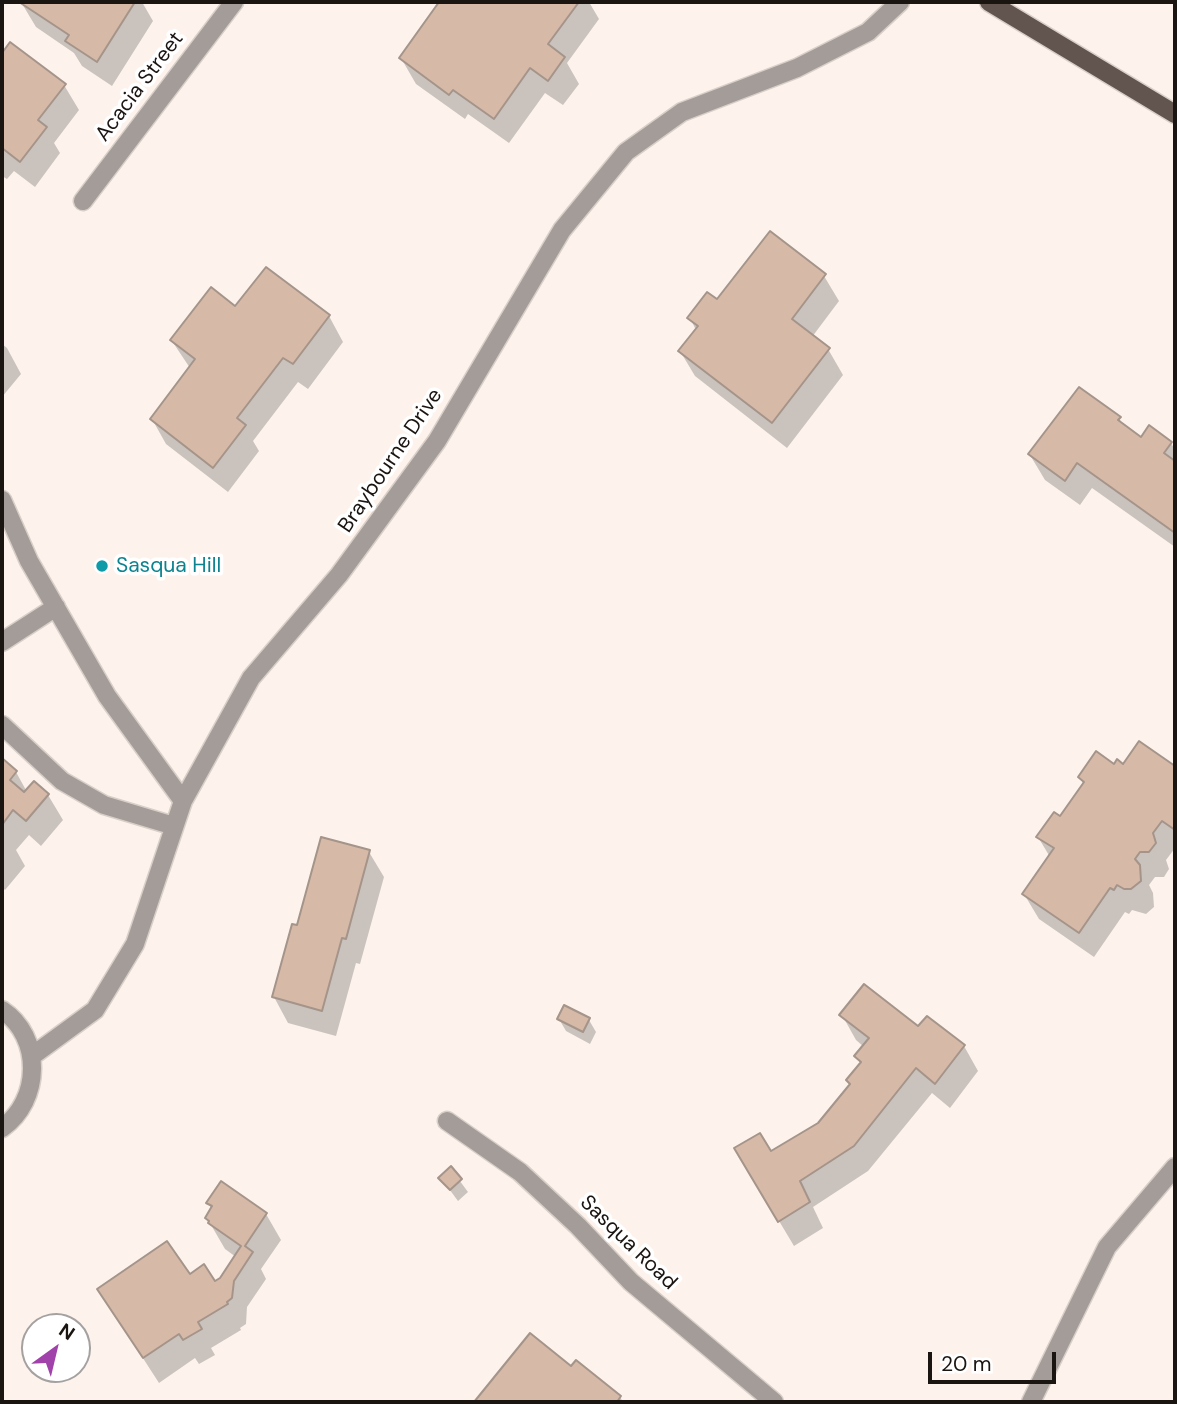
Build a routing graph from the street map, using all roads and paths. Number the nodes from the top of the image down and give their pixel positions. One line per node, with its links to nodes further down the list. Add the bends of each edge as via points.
1 (234, 2): 5 (street, Acacia Street)
2 (900, 2): 10 (street, Braybourne Drive, via 868,32 797,68 682,112 626,152 562,230 437,441 340,575 251,678)
3 (989, 2): 4 (main road)
4 (1175, 114)
5 (83, 201)
6 (2, 500): 7 (street)
7 (56, 607): 8 (street); 10 (street, via 107,696)
8 (2, 642)
9 (2, 725): 11 (street, via 72,787 104,805)
10 (183, 801): 11 (street, Braybourne Drive)
11 (174, 826): 13 (street, Braybourne Drive, via 135,944 102,999 95,1010)
12 (2, 1010): 13 (street, via 22,1032)
13 (32, 1056): 15 (street, via 32,1080 25,1102)
14 (447, 1121): 17 (street, Sasqua Road, via 520,1172 631,1282)
15 (2, 1128)
16 (1175, 1167): 18 (street, via 1107,1247)
17 (775, 1402)
18 (1031, 1402)

